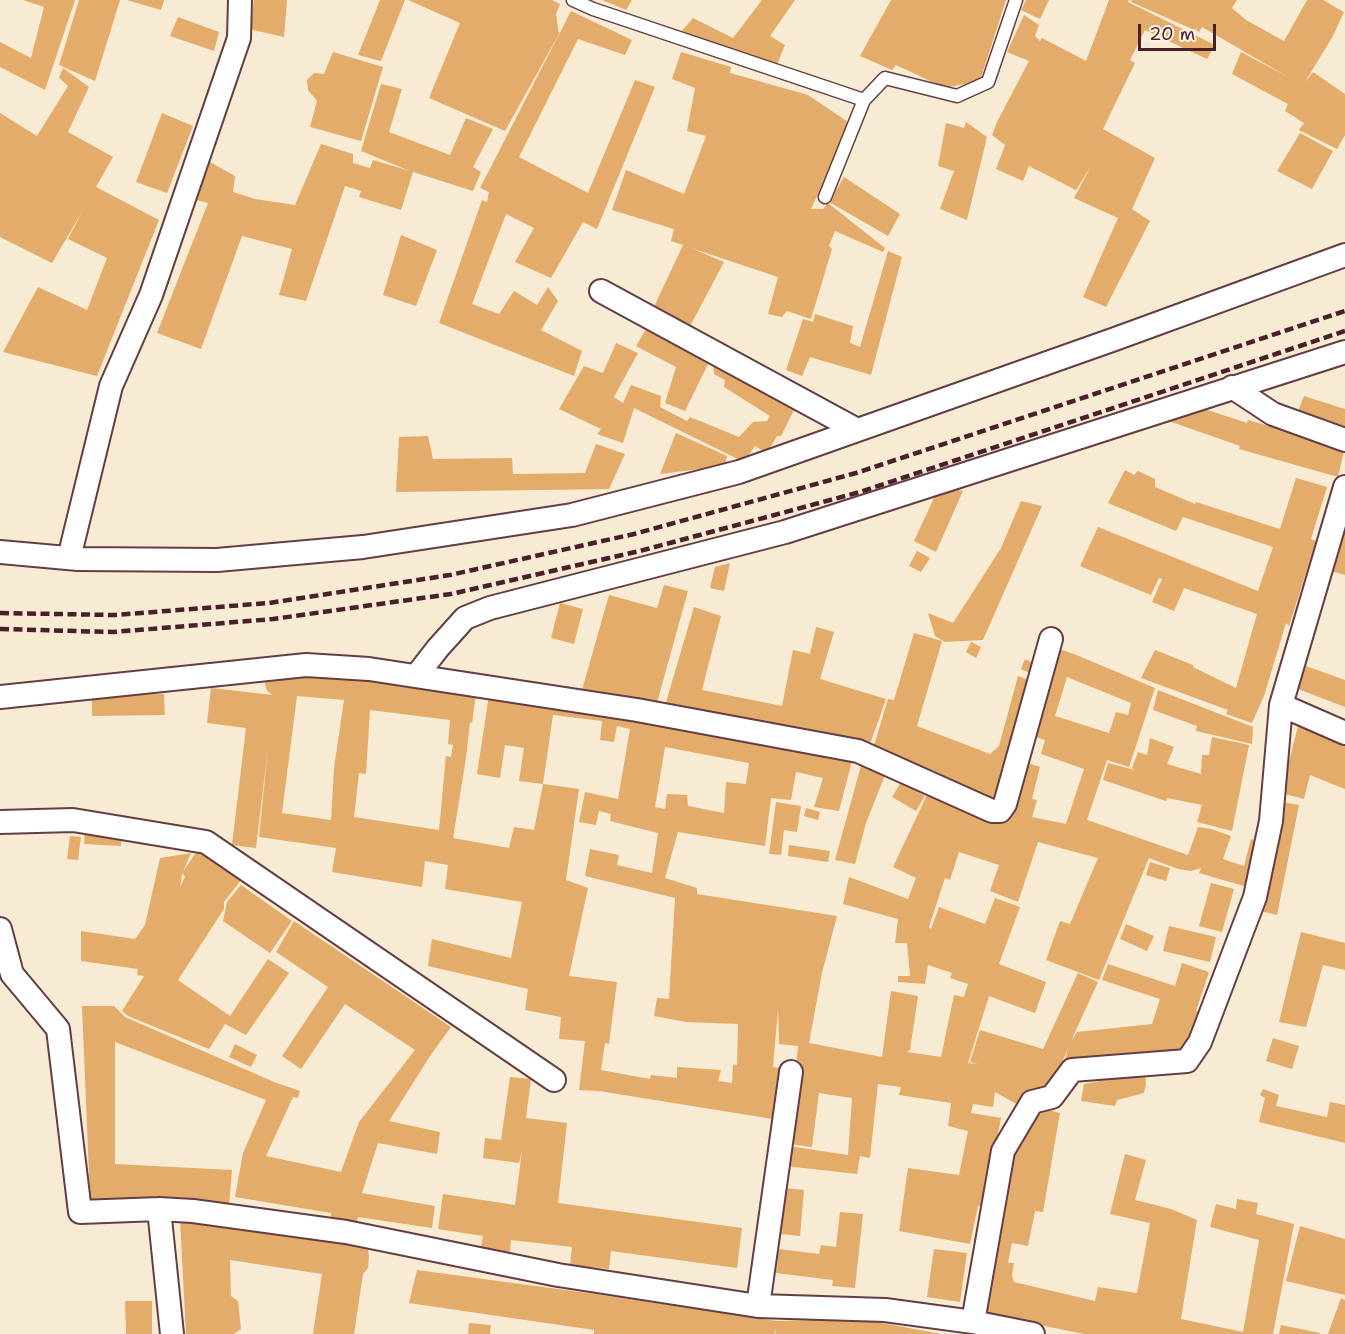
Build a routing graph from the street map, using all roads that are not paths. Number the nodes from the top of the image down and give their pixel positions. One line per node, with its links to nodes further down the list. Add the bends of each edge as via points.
1 (240, 0): 14 (street, via 239,38 151,295 111,386)
2 (573, 0): 4 (lane)
3 (1016, 0): 4 (lane, via 988,82 957,96 885,78)
4 (864, 100): 5 (lane)
5 (825, 197)
6 (1345, 255): 10 (street)
7 (601, 291): 10 (street)
8 (1345, 352): 9 (street)
9 (1232, 387): 11 (street, via 1273,414); 16 (street, via 784,531 490,608 465,618)
10 (857, 430): 14 (street, via 739,472 572,515 363,547 217,560)
11 (1345, 440)
12 (1345, 487): 18 (street)
13 (0, 552): 14 (street)
14 (69, 558)
15 (1051, 639): 16 (street, via 1000,811 992,811 858,751)
16 (417, 675): 17 (street, via 306,665)
17 (0, 697)
18 (1281, 705): 19 (street); 26 (street, via 1271,821 1255,897 1200,1041 1187,1061 1072,1070 1052,1097 1032,1102 1003,1151)
19 (1345, 733)
20 (0, 822): 23 (street, via 73,820 206,842)
21 (0, 928): 24 (street, via 12,974 58,1029 80,1212)
22 (791, 1072): 25 (street)
23 (554, 1080)
24 (159, 1209): 25 (street, via 346,1232 558,1275); 27 (street)
25 (758, 1306): 26 (street, via 885,1310)
26 (973, 1322): 28 (street)
27 (172, 1334)
28 (1033, 1334)

